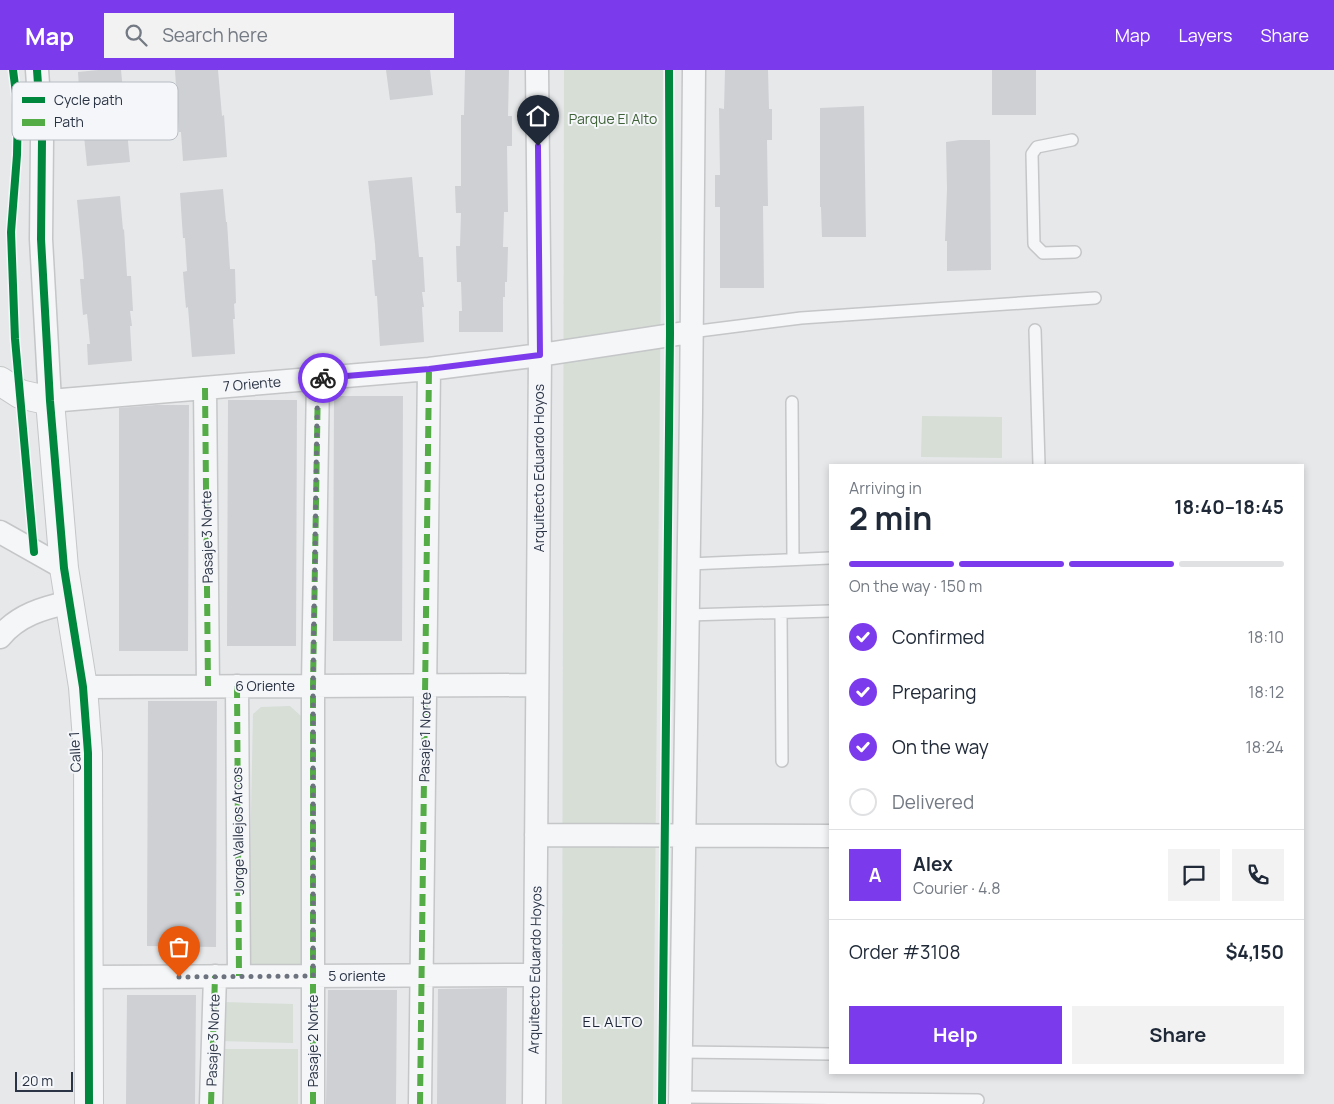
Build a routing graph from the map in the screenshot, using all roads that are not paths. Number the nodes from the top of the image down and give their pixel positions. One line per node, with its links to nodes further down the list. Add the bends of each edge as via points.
1 (537, 70): 9 (street, Arquitecto Eduardo Hoyos)
2 (694, 70): 8 (street)
3 (42, 140): 14 (street, via 41,240)
4 (1072, 140): 5 (lane, via 1037,147 1032,154 1034,244 1043,253)
5 (1075, 252)
6 (1096, 298): 8 (lane, via 801,318)
7 (1036, 330): 16 (lane)
8 (691, 332): 9 (street, 7 Oriente); 20 (street)
9 (540, 355): 10 (street, 7 Oriente); 27 (street, Arquitecto Eduardo Hoyos)
10 (429, 369): 11 (street, 7 Oriente); 31 (street, Pasaje 1 Norte)
11 (318, 378): 13 (street, 7 Oriente); 30 (street, Pasaje 2 Norte)
12 (0, 381): 14 (street, via 20,394)
13 (205, 388): 14 (street, 7 Oriente); 28 (street, Pasaje 3 Norte)
14 (50, 401): 21 (street, Calle 1)
15 (792, 402): 19 (lane)
16 (1039, 464)
17 (0, 532): 21 (street)
18 (829, 558): 19 (lane)
19 (793, 559): 20 (lane)
20 (689, 564): 25 (street)
21 (64, 568): 22 (street, Calle 1)
22 (70, 602): 26 (street, via 38,610 19,619); 32 (street, Calle 1)
23 (829, 612): 24 (lane)
24 (782, 613): 25 (lane); 33 (lane)
25 (688, 615): 35 (street)
26 (0, 637)
27 (537, 685): 31 (street, 6 Oriente); 34 (street, Arquitecto Eduardo Hoyos)
28 (208, 686): 29 (street, 6 Oriente); 32 (street, 6 Oriente)
29 (236, 686): 30 (street, 6 Oriente); 39 (street, Jorge Vallejos Arcos)
30 (313, 686): 31 (street, 6 Oriente); 40 (street, Pasaje 2 Norte)
31 (426, 686): 41 (street, Pasaje 1 Norte)
32 (83, 687): 42 (street, Calle 1, via 88,754)
33 (782, 761)
34 (536, 835): 35 (street); 37 (street, Arquitecto Eduardo Hoyos)
35 (684, 836): 36 (street); 43 (street)
36 (829, 836)
37 (535, 975): 41 (street, 5 oriente); 53 (street, Arquitecto Eduardo Hoyos)
38 (215, 976): 39 (street, 5 oriente); 42 (street, 5 oriente); 50 (street, Pasaje 3 Norte)
39 (240, 976): 40 (street, 5 oriente)
40 (313, 976): 41 (street, 5 oriente); 51 (street, Pasaje 2 Norte)
41 (422, 976): 52 (street, Pasaje 1 Norte)
42 (90, 977): 49 (street, Calle 1)
43 (681, 1052): 44 (lane); 45 (street)
44 (829, 1054)
45 (680, 1100): 47 (lane)
46 (978, 1100): 48 (lane)
47 (793, 1101): 48 (lane)
48 (930, 1102)
49 (89, 1104)
50 (211, 1104)
51 (313, 1104)
52 (420, 1104)
53 (534, 1104)

